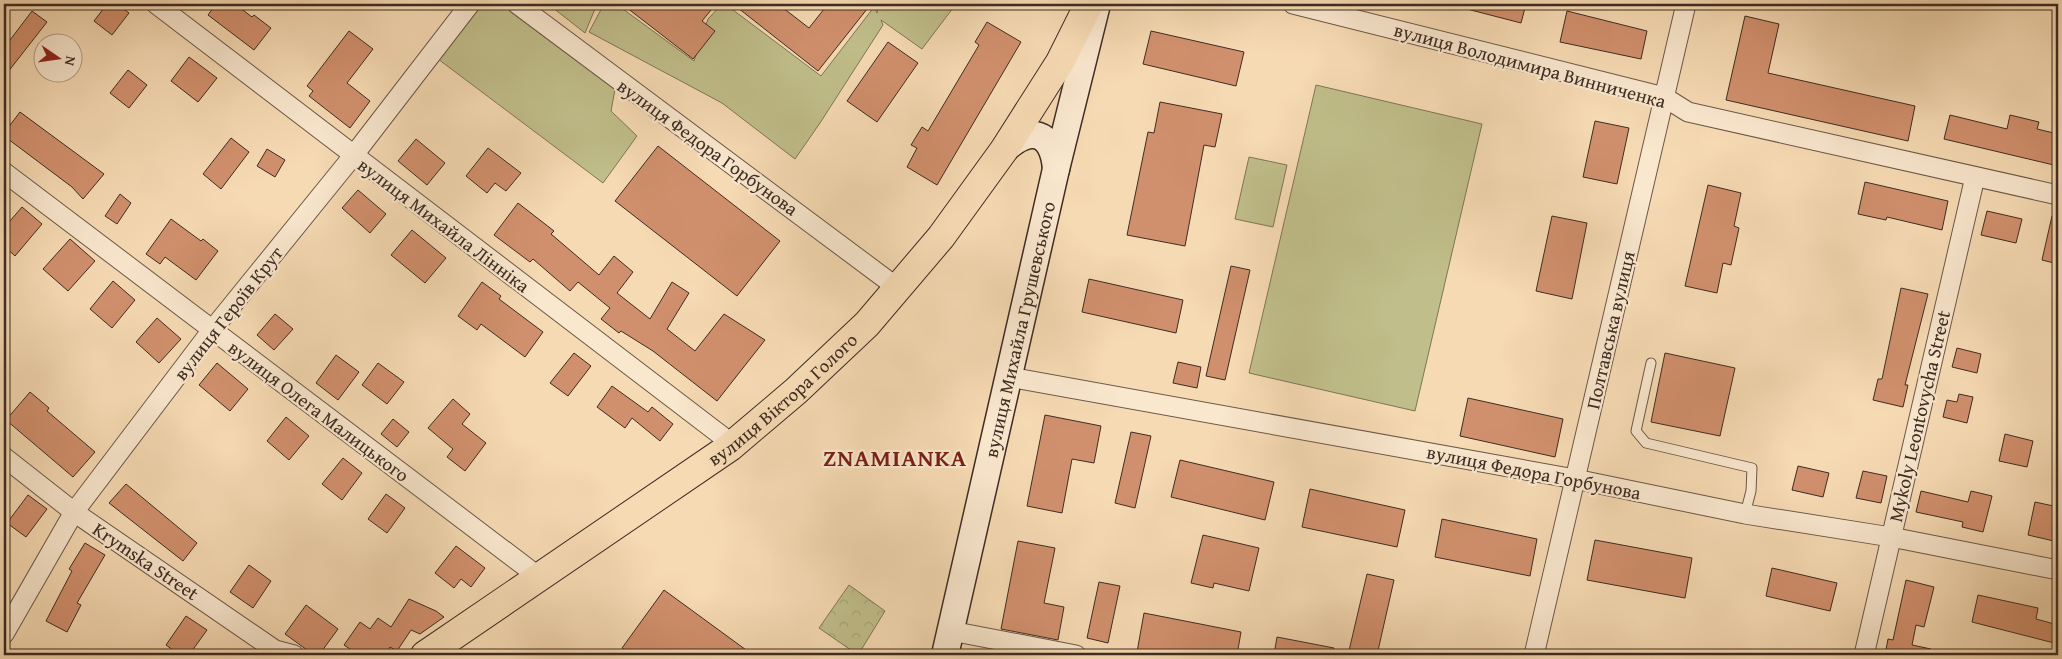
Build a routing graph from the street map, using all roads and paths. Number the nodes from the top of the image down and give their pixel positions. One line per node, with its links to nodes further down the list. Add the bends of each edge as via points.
1 (156, 4): 10 (street, вулиця Михайла Лінніка)
2 (470, 4): 10 (street, вулиця Героїв Крут)
3 (517, 4): 15 (street, вулиця Федора Горбунова)
4 (1090, 4): 9 (main road, вулиця Віктора Голого, via 1060,62)
5 (1097, 4): 11 (main road, вулиця Михайла Грушевського)
6 (1293, 4): 8 (street, вулиця Володимира Винниченка)
7 (1686, 4): 8 (street, Полтавська вулиця)
8 (1664, 97): 13 (street, вулиця Володимира Винниченка, via 1688,112); 21 (street, Полтавська вулиця)
9 (1004, 150): 11 (main road, via 1016,139 1030,135 1040,137 1048,141 1055,152); 15 (main road, вулиця Віктора Голого)
10 (353, 156): 16 (street, вулиця Героїв Крут); 19 (street, вулиця Михайла Лінніка, via 722,436)
11 (1056, 168): 18 (main road, вулиця Михайла Грушевського)
12 (4, 172): 16 (street, вулиця Олега Малицького)
13 (1976, 176): 14 (street, вулиця Володимира Винниченка); 24 (street, Mykoly Leontovycha Street)
14 (2058, 195)
15 (899, 289): 19 (main road, вулиця Віктора Голого, via 836,355)
16 (212, 330): 22 (street, вулиця Героїв Крут); 26 (street, вулиця Олега Малицького)
17 (1651, 363): 23 (lane, via 1636,430 1646,443 1752,468)
18 (1009, 377): 21 (street, вулиця Федора Горбунова); 28 (main road, вулиця Михайла Грушевського)
19 (730, 447): 26 (main road, вулиця Віктора Голого)
20 (4, 458): 22 (street, Krymska Street)
21 (1575, 479): 23 (street, вулиця Федора Горбунова); 32 (street, Полтавська вулиця)
22 (74, 512): 27 (street, вулиця Героїв Крут); 29 (street, Krymska Street, via 275,650)
23 (1745, 514): 24 (street, вулиця Федора Горбунова)
24 (1891, 537): 25 (street, вулиця Федора Горбунова); 33 (street, Mykoly Leontovycha Street)
25 (2058, 570)
26 (539, 577): 30 (main road, вулиця Віктора Голого)
27 (4, 634)
28 (948, 643): 31 (street)
29 (294, 655)
30 (425, 655)
31 (1076, 655)
32 (1534, 655)
33 (1864, 655)

